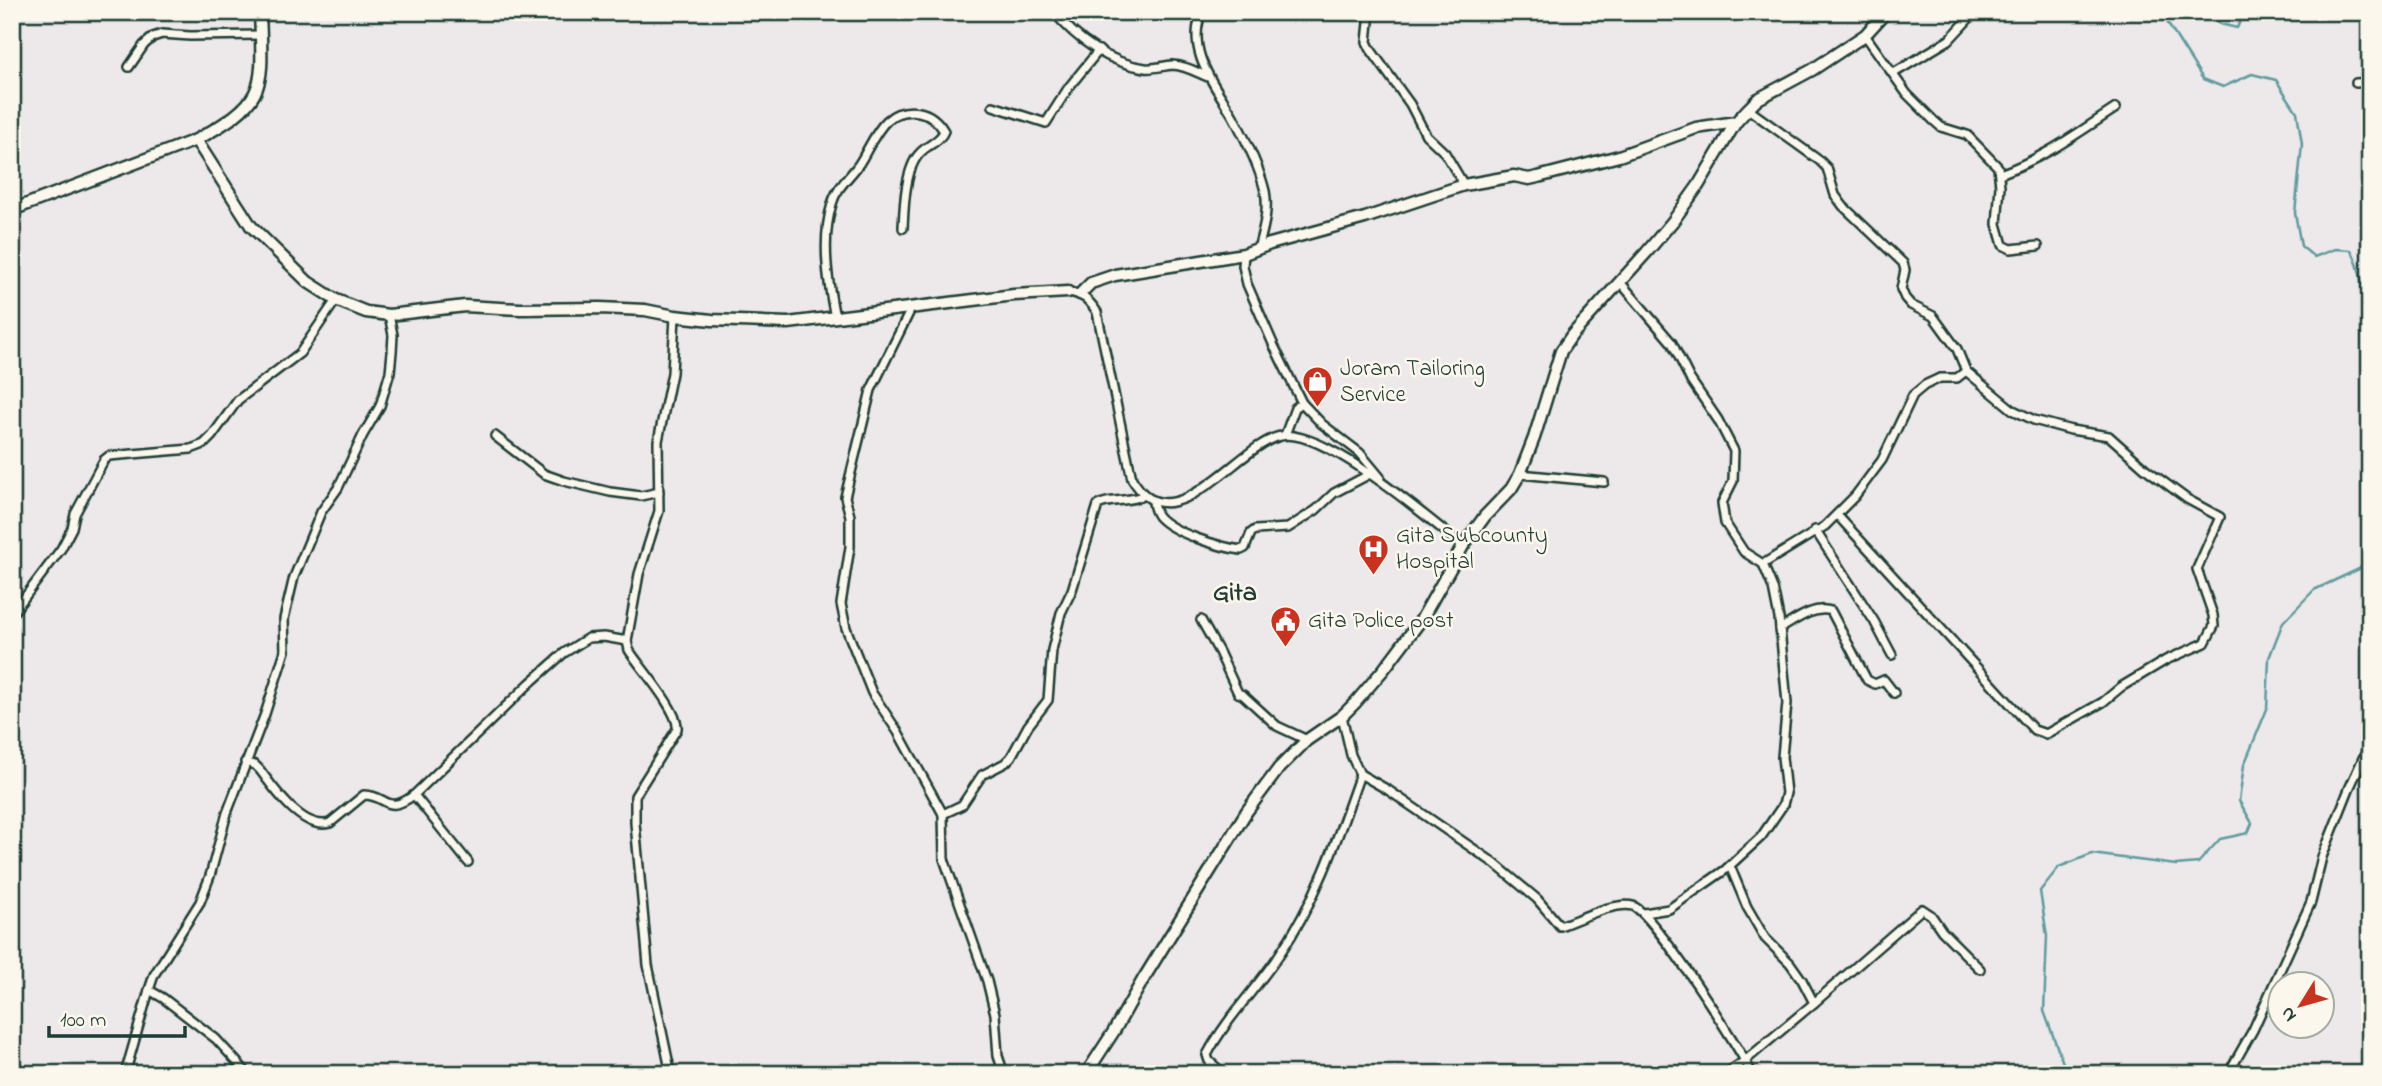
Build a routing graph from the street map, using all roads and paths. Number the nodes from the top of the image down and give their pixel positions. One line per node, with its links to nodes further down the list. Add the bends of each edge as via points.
1 (275, 12): 7 (street)
2 (1054, 12): 10 (street, via 1069,31)
3 (1202, 12): 13 (street, via 1198,46)
4 (1370, 12): 22 (street, via 1367,42 1371,50)
5 (1886, 12): 9 (street)
6 (1975, 12): 12 (street, via 1949,40)
7 (260, 15): 8 (street)
8 (260, 35): 11 (street, via 162,34 144,45); 20 (street, via 258,91 242,111)
9 (1865, 35): 12 (street); 18 (street)
10 (1099, 50): 13 (street, via 1146,68 1174,65); 16 (street, via 1046,122)
11 (129, 67)
12 (1894, 73): 21 (street, via 1933,120 1967,135)
13 (1208, 77): 26 (street, via 1240,130 1265,191 1267,217)
14 (2370, 82): 15 (street)
15 (2356, 83)
16 (993, 106)
17 (2116, 108): 21 (street, via 2068,142)
18 (1748, 109): 19 (street); 36 (street, via 1827,168 1843,206 1903,263 1905,298 1933,316 1957,349)
19 (1736, 122): 22 (street, via 1696,128 1619,156 1538,177 1514,176); 28 (street, via 1698,186)
20 (196, 140): 23 (street); 31 (street, via 251,226 308,282)
21 (2000, 174): 25 (street, via 1997,224 2003,245 2011,249)
22 (1464, 185): 26 (street)
23 (12, 211)
24 (902, 228): 35 (street, via 911,169 921,151 944,133 926,113 906,110 879,128 832,202 827,256)
25 (2038, 246)
26 (1258, 249): 27 (street)
27 (1244, 254): 30 (street, via 1115,275 1091,283); 37 (street, via 1247,284)
28 (1620, 282): 41 (street, via 1561,351); 50 (street, via 1672,343 1734,451 1733,481 1722,503 1725,523 1744,552)
29 (1068, 292): 30 (street); 32 (street)
30 (1080, 294): 45 (street, via 1097,312 1132,479)
31 (336, 300): 33 (street); 51 (street, via 300,353 238,400 204,444 104,460 61,549)
32 (912, 307): 35 (street); 63 (street, via 871,390 845,497 850,547 841,604 872,693)
33 (389, 315): 34 (street, via 465,306 600,307); 60 (street, via 392,352 380,406 321,512 294,576 284,619 285,652)
34 (675, 316): 35 (street, via 788,323); 44 (street, via 672,373 658,441)
35 (835, 318)
36 (1966, 371): 47 (street, via 1962,376 1940,378 1913,395 1882,460); 47 (street, via 2013,410 2034,420 2109,436 2146,470 2220,517 2197,569 2213,615 2214,626 2205,643 2166,660 2046,734 2034,730)
37 (1302, 403): 38 (street, via 1295,408); 43 (street, via 1360,453)
38 (1285, 435): 40 (street, via 1337,453); 46 (street, via 1251,451 1194,494 1172,501)
39 (495, 436): 44 (street, via 544,474 564,481 641,496)
40 (1370, 474): 43 (street); 46 (street, via 1334,493 1288,528 1255,530 1241,550 1173,527 1153,509)
41 (1520, 474): 42 (street); 49 (street)
42 (1604, 482)
43 (1384, 484): 49 (street)
44 (659, 492): 54 (street, via 659,511 639,574)
45 (1145, 495): 46 (street); 63 (street, via 1098,505 1061,613 1048,700 1011,757 982,775 962,805)
46 (1153, 500)
47 (1838, 516): 48 (street)
48 (1815, 530): 50 (street); 55 (street)
49 (1463, 546): 57 (street, via 1421,620)
50 (1763, 564): 53 (street)
51 (12, 614)
52 (1201, 620): 58 (street, via 1238,694 1277,726)
53 (1780, 629): 56 (street, via 1820,609 1831,611 1867,680 1875,684 1884,680); 65 (street, via 1787,703 1782,757 1786,793 1783,805 1760,837)
54 (627, 642): 62 (street, via 588,638 564,653); 73 (street, via 678,724 635,796 648,965)
55 (1892, 655)
56 (1894, 693)
57 (1342, 716): 58 (street); 61 (street)
58 (1307, 740): 75 (street, via 1247,811)
59 (2370, 743): 79 (street, via 2348,789 2311,902)
60 (245, 762): 62 (street, via 255,765 290,807 323,825 364,795 398,805); 68 (street, via 200,902)
61 (1360, 774): 66 (street, via 1494,863 1537,899 1560,926 1616,906 1632,906); 76 (street, via 1327,867 1305,909 1280,954 1206,1055)
62 (414, 794): 64 (street)
63 (943, 814): 74 (street, via 944,859 987,981)
64 (468, 862)
65 (1730, 866): 66 (street, via 1669,909); 69 (street, via 1765,937 1790,963)
66 (1644, 913): 70 (street)
67 (1980, 969): 69 (street, via 1922,909)
68 (149, 990): 71 (street); 72 (street, via 216,1039)
69 (1814, 1003): 70 (street)
70 (1746, 1060): 77 (street); 78 (street)
71 (125, 1074)
72 (248, 1074)
73 (671, 1074)
74 (1004, 1074)
75 (1086, 1074)
76 (1224, 1074)
77 (1725, 1074)
78 (1752, 1074)
79 (2228, 1074)

